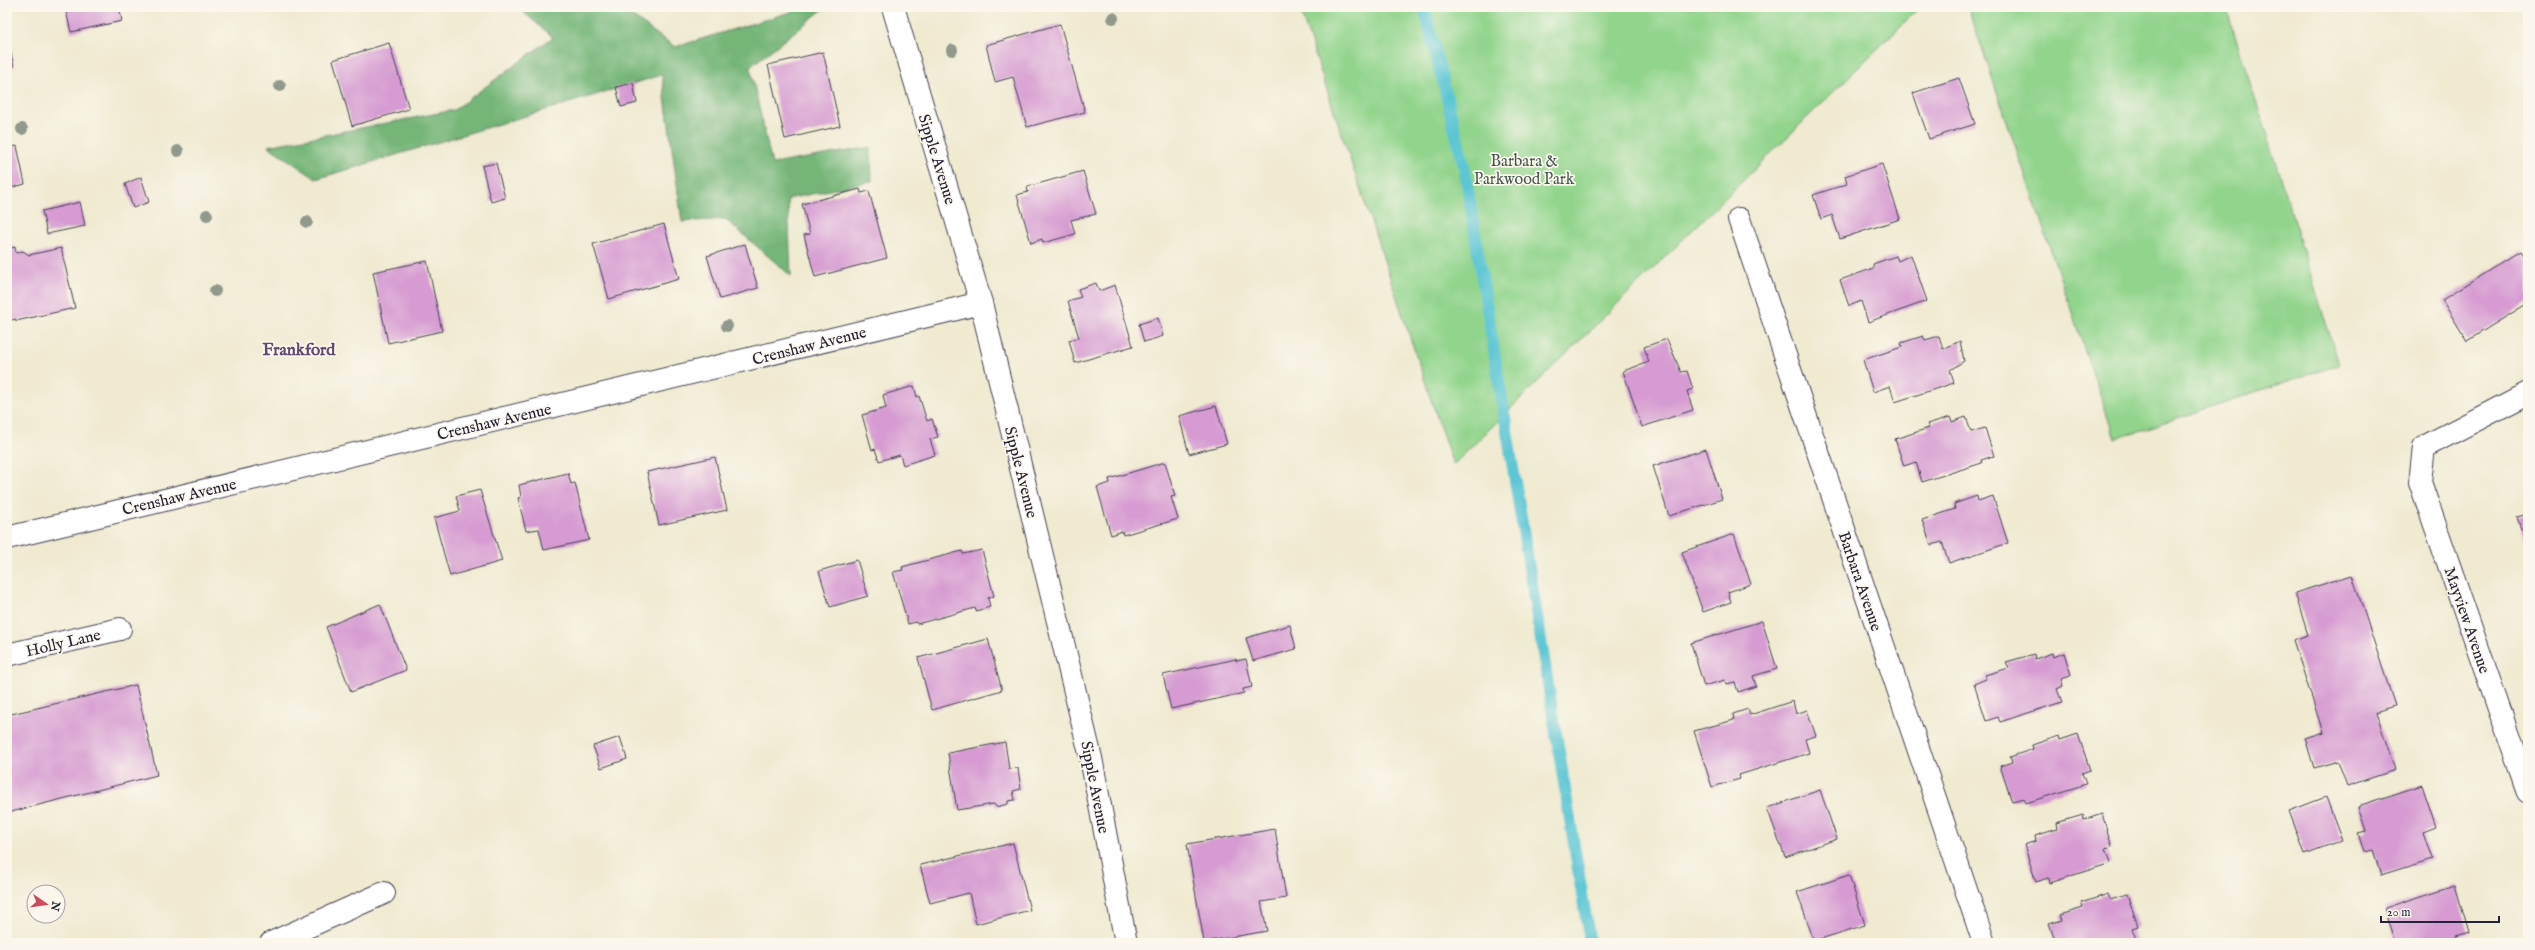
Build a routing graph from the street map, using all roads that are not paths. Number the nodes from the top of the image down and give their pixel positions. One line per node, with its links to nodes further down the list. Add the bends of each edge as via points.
1 (893, 7): 3 (street, Sipple Avenue)
2 (1739, 219): 12 (street, Barbara Avenue)
3 (981, 303): 5 (street, Crenshaw Avenue); 11 (street, Sipple Avenue, via 1091,758)
4 (2528, 393): 8 (street, Mayview Avenue, via 2424,447 2420,482)
5 (7, 538)
6 (120, 629): 7 (street, Holly Lane)
7 (7, 655)
8 (2528, 792)
9 (384, 893): 10 (street)
10 (271, 943)
11 (1126, 943)
12 (1984, 943)

